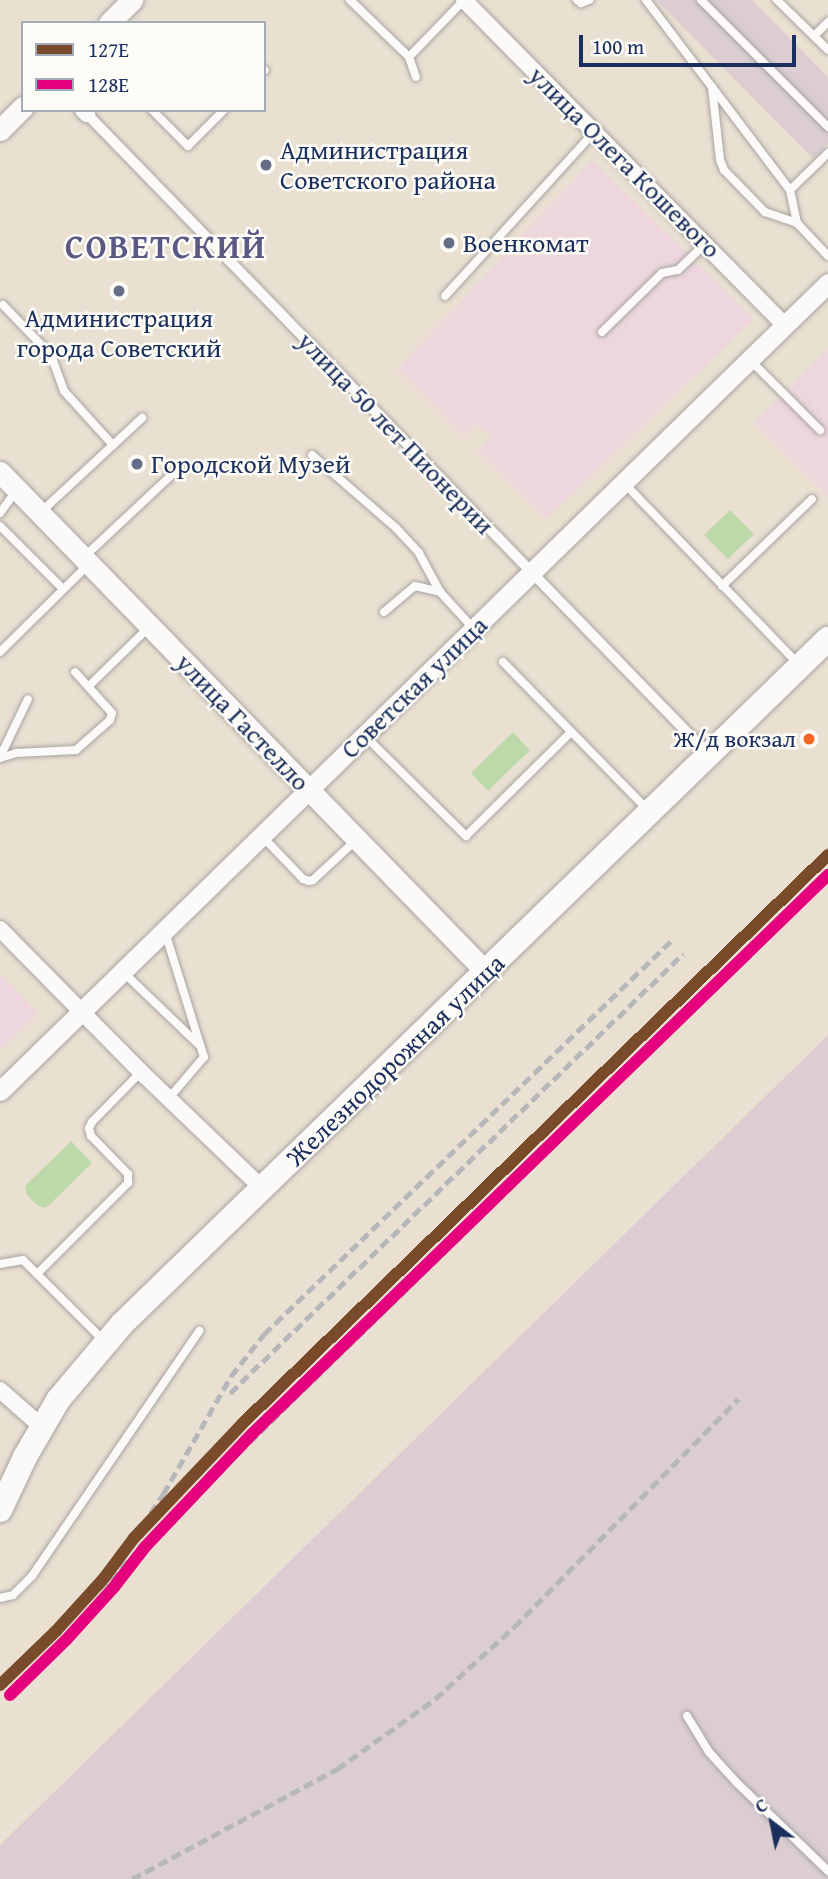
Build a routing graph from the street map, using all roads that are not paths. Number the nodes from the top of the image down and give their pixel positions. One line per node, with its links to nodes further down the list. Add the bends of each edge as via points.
1 (132, 0): 9 (main road)
2 (350, 0): 13 (lane)
3 (464, 0): 13 (lane); 22 (street, улица Олега Кошевого)
4 (576, 0): 5 (lane)
5 (589, 0)
6 (646, 0): 15 (lane)
7 (701, 0): 20 (lane)
8 (777, 0): 11 (lane)
9 (111, 21)
10 (828, 22): 11 (lane)
11 (814, 36): 12 (lane)
12 (828, 50)
13 (409, 57): 14 (lane)
14 (416, 77)
15 (712, 87): 24 (lane); 25 (lane, via 724,170 765,212)
16 (21, 109): 21 (main road)
17 (85, 112): 47 (street, улица 50 лет Пионерии)
18 (154, 112): 19 (lane, via 188,146)
19 (222, 112)
20 (828, 127)
21 (0, 130)
22 (595, 131): 26 (street, улица Олега Кошевого); 29 (lane)
23 (828, 153): 24 (lane)
24 (790, 190): 25 (lane)
25 (797, 223): 27 (lane)
26 (705, 244): 31 (street, улица Олега Кошевого); 32 (lane, via 678,270 662,273)
27 (828, 256)
28 (828, 283): 31 (street, Советская улица)
29 (445, 296)
30 (3, 305): 36 (lane, via 51,355 64,391)
31 (785, 325): 33 (street, Советская улица)
32 (602, 332)
33 (750, 360): 35 (lane); 40 (street, Советская улица)
34 (142, 418): 36 (lane)
35 (820, 430)
36 (113, 445): 44 (lane)
37 (312, 456): 50 (lane, via 396,528 419,553)
38 (179, 468): 46 (lane)
39 (0, 472): 41 (main road, улица Гастелло)
40 (624, 483): 47 (street, Советская улица); 48 (lane)
41 (17, 489): 43 (lane); 44 (main road, улица Гастелло)
42 (812, 499): 48 (lane)
43 (0, 513)
44 (40, 513): 46 (main road, улица Гастелло)
45 (0, 526): 49 (lane)
46 (86, 561): 49 (lane); 52 (main road, улица Гастелло)
47 (532, 572): 53 (street, Советская улица); 63 (street, улица 50 лет Пионерии)
48 (722, 586): 57 (lane)
49 (63, 589): 55 (lane)
50 (440, 592): 51 (lane, via 415,586); 53 (lane)
51 (384, 612)
52 (149, 626): 59 (lane); 65 (main road, улица Гастелло)
53 (473, 628): 62 (street, Советская улица)
54 (828, 639): 57 (main road, Железнодорожная улица)
55 (0, 653)
56 (503, 662): 61 (lane)
57 (800, 666): 63 (main road, Железнодорожная улица)
58 (75, 672): 59 (lane)
59 (89, 686): 64 (lane, via 112,713 84,745 76,750)
60 (28, 699): 64 (lane)
61 (571, 732): 62 (lane, via 466,836); 66 (lane)
62 (364, 735): 65 (street, Советская улица)
63 (709, 755): 66 (main road, Железнодорожная улица)
64 (0, 758)
65 (308, 789): 67 (street, Советская улица); 68 (main road, улица Гастелло)
66 (650, 812): 72 (main road, Железнодорожная улица)
67 (261, 835): 68 (lane, via 309,881); 70 (street, Советская улица)
68 (357, 839): 72 (main road, улица Гастелло)
69 (0, 929): 73 (street)
70 (165, 930): 71 (street, Советская улица); 74 (lane)
71 (123, 972): 73 (street, Советская улица); 74 (lane)
72 (486, 972): 78 (main road, Железнодорожная улица)
73 (81, 1013): 75 (street); 76 (street, Советская улица)
74 (200, 1046): 77 (lane, via 202,1062)
75 (141, 1072): 77 (street); 80 (lane, via 89,1128 91,1136 128,1174 128,1183)
76 (0, 1091)
77 (169, 1098): 78 (street)
78 (262, 1188): 82 (main road, Железнодорожная улица)
79 (0, 1264): 80 (lane, via 23,1259)
80 (37, 1273): 82 (lane)
81 (199, 1331): 86 (lane, via 32,1576 13,1595)
82 (105, 1342): 84 (main road, Железнодорожная улица)
83 (0, 1390): 84 (street)
84 (42, 1427): 85 (main road, Железнодорожная улица)
85 (0, 1510)
86 (0, 1598)
87 (687, 1716): 88 (lane, via 709,1752 737,1783)
88 (828, 1871)

